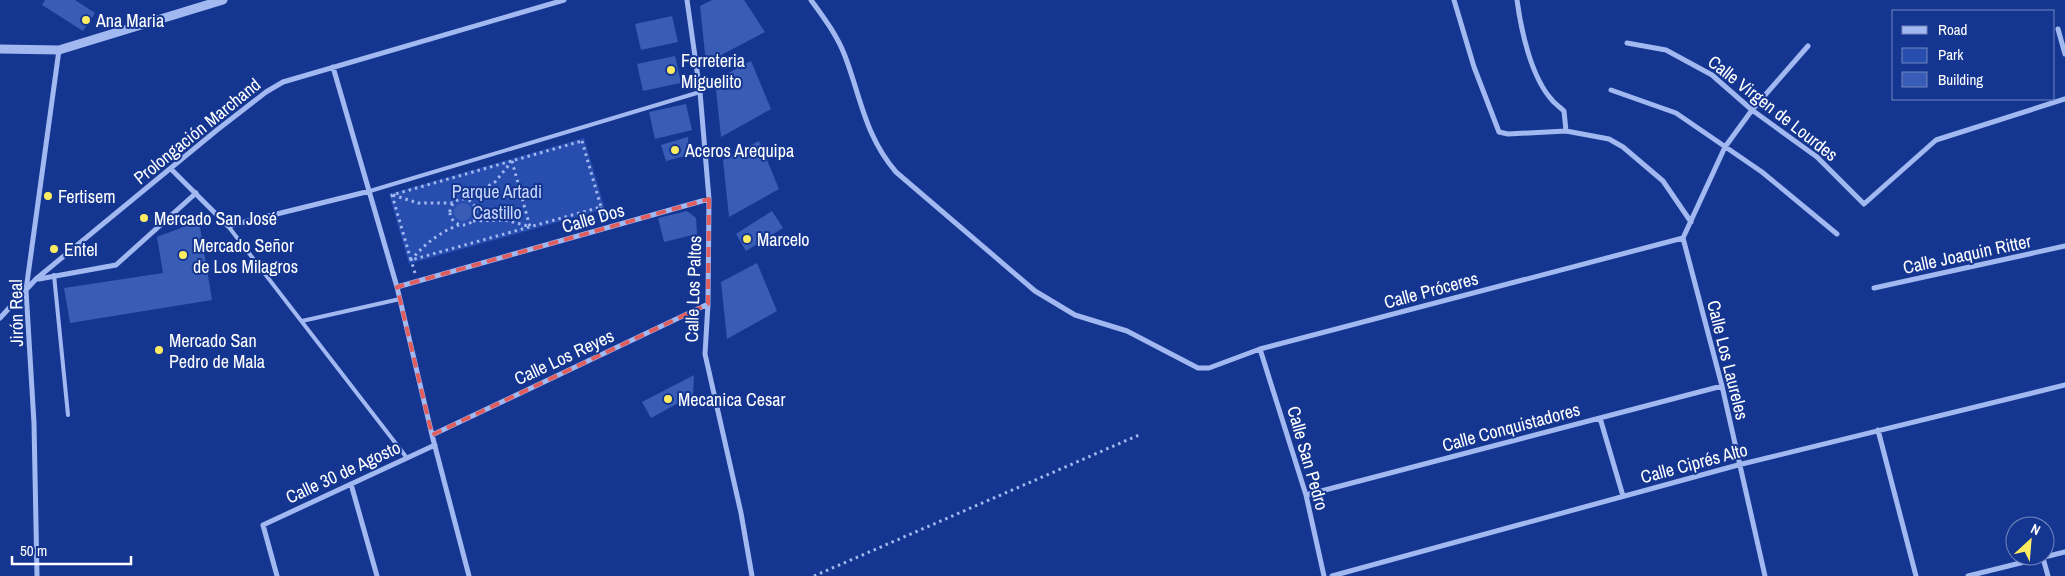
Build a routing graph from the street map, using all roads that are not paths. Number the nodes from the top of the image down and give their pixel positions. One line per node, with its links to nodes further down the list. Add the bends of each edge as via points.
1 (223, 0): 11 (street)
2 (564, 0): 13 (street, Prolongación Marchand)
3 (686, 0): 15 (street, Calle Los Paltos)
4 (811, 0): 38 (street, Calle Próceres, via 838,39 869,131 881,155 896,172 1035,291 1075,315 1127,331 1198,368 1209,368)
5 (1454, 0): 18 (street, via 1499,132)
6 (1517, 0): 18 (street, via 1529,55 1552,101 1564,111)
7 (2058, 29): 12 (street)
8 (1627, 43): 17 (street, Calle Virgen de Lourdes, via 1666,50 1692,62)
9 (1808, 46): 17 (street)
10 (0, 49): 11 (street)
11 (59, 50): 33 (street, Jirón Real)
12 (2065, 54)
13 (333, 67): 20 (street, Prolongación Marchand, via 284,82 266,92); 21 (street)
14 (1611, 90): 19 (street, via 1676,112)
15 (700, 92): 21 (lane); 23 (street, Calle Los Paltos)
16 (2065, 99): 17 (street, Calle Virgen de Lourdes, via 1936,140 1864,204 1817,157)
17 (1752, 110): 19 (street)
18 (1566, 131): 24 (street, via 1594,135 1623,146 1663,181)
19 (1725, 147): 24 (street); 26 (street, via 1762,172)
20 (171, 169): 22 (street); 30 (street, Prolongación Marchand)
21 (370, 191): 25 (street); 31 (street)
22 (196, 193): 25 (street); 29 (street, via 116,265)
23 (709, 200): 31 (street, Calle Dos); 35 (street, Calle Los Paltos)
24 (1691, 222): 27 (street)
25 (228, 226): 37 (lane)
26 (1837, 234)
27 (1683, 238): 38 (street, Calle Próceres); 40 (street, Calle Los Laureles)
28 (2065, 246): 32 (street, Calle Joaquin Ritter)
29 (54, 275): 30 (street); 41 (lane)
30 (36, 279): 33 (street, Prolongación Marchand)
31 (398, 287): 34 (street)
32 (1874, 288)
33 (26, 290): 36 (street, Prolongación Marchand); 52 (street, Jirón Real, via 34,423)
34 (400, 299): 37 (lane); 44 (street)
35 (708, 304): 44 (street, Calle Los Reyes); 56 (street, Calle Los Paltos, via 704,354 741,513)
36 (0, 318)
37 (302, 321): 46 (lane)
38 (1260, 349): 49 (street, Calle San Pedro)
39 (2065, 385): 43 (street, Calle Ciprés Alto)
40 (1722, 386): 42 (street, Calle Conquistadores); 47 (street, Calle Los Laureles)
41 (68, 415)
42 (1600, 418): 49 (street, Calle Conquistadores); 50 (street)
43 (1878, 430): 47 (street, Calle Ciprés Alto); 60 (street)
44 (432, 435): 45 (street)
45 (435, 445): 46 (street, Calle 30 de Agosto); 55 (street)
46 (407, 458): 48 (street, Calle 30 de Agosto)
47 (1738, 465): 50 (street, Calle Ciprés Alto); 59 (street, Calle Los Laureles)
48 (351, 484): 53 (street, Calle 30 de Agosto, via 263,525); 54 (street)
49 (1306, 494): 57 (street, Calle San Pedro)
50 (1623, 496): 58 (street, Calle Ciprés Alto)
51 (2010, 566): 61 (street)
52 (37, 576)
53 (277, 576)
54 (377, 576)
55 (469, 576)
56 (752, 576)
57 (1324, 576)
58 (1332, 576)
59 (1765, 576)
60 (1916, 576)
61 (1968, 576)

